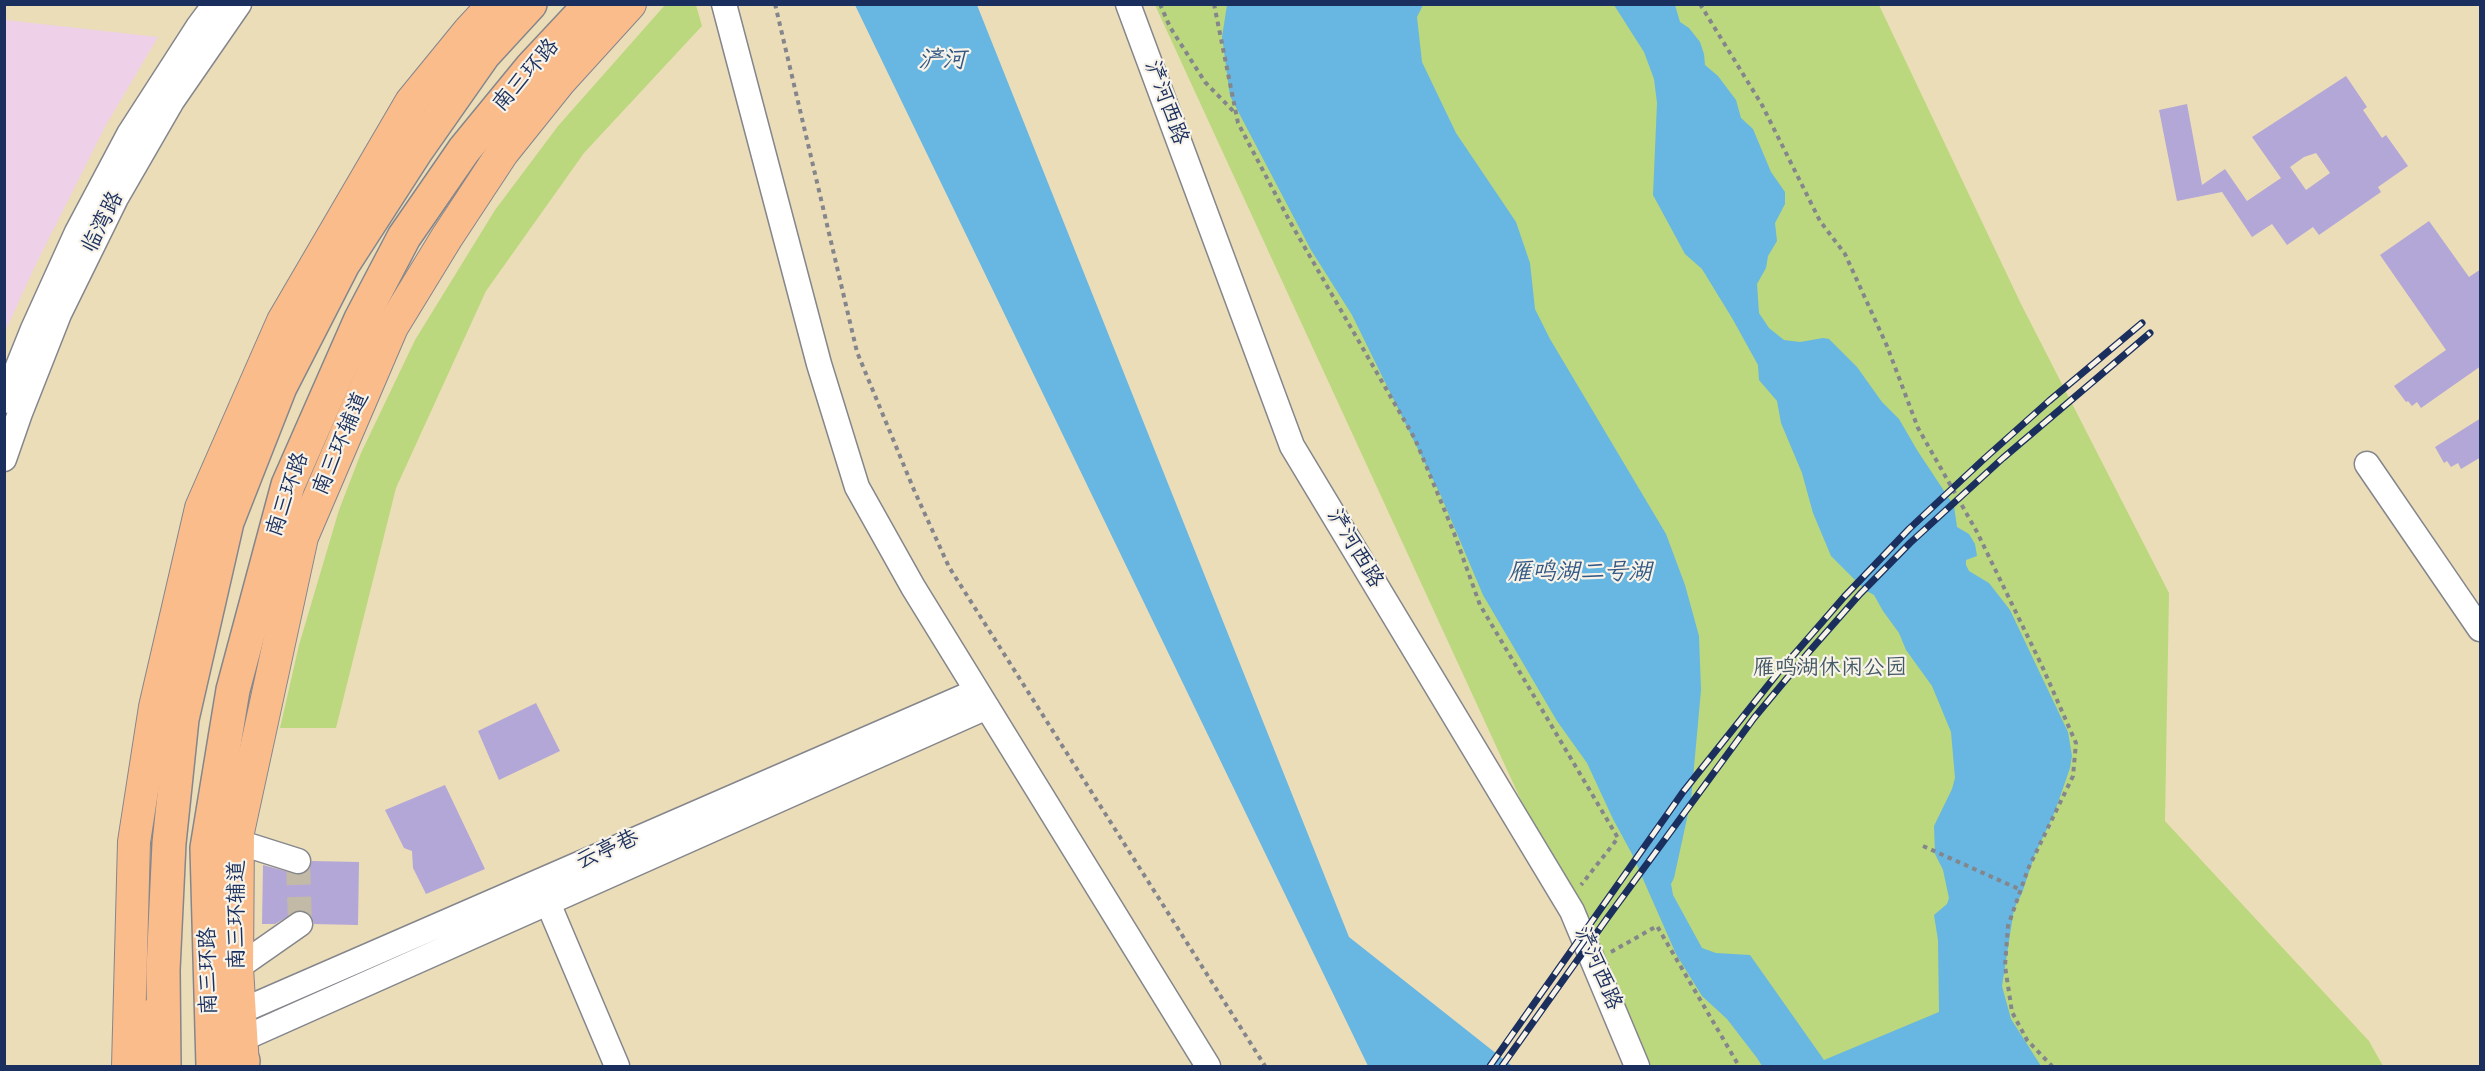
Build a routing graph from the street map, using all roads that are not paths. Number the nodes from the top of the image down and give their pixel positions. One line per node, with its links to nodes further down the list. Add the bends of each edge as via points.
1 (215, 4): 9 (street, 临湾路, via 129,134 77,232)
2 (239, 4): 10 (street, 临湾路, via 172,101 116,198 59,314)
3 (494, 4): 21 (main road, via 411,102 283,321 201,508 155,707 134,842)
4 (530, 4): 19 (highway, 南三环路, via 484,54 343,264 280,387 227,522 182,718 169,843)
5 (591, 4): 14 (highway, 南三环路, via 532,67 464,150 404,237 361,318 288,486 233,690)
6 (630, 4): 14 (main road, 南三环辅道, via 503,152 392,327 302,537)
7 (724, 4): 13 (street, via 819,364 857,487)
8 (1128, 4): 26 (street, 浐河西路, via 1292,446 1567,902)
9 (4, 402)
10 (4, 459)
11 (2367, 464): 12 (street)
12 (2481, 629)
13 (982, 699): 16 (street); 20 (street, 云亭巷); 25 (street)
14 (228, 840): 15 (street); 18 (main road, 南三环辅道); 20 (highway, 南三环路)
15 (298, 861)
16 (548, 903): 20 (street); 24 (street)
17 (300, 924): 18 (street)
18 (237, 968): 20 (main road, 南三环辅道)
19 (163, 970): 22 (highway); 23 (highway, 南三环路)
20 (237, 1052)
21 (128, 1066)
22 (138, 1066)
23 (164, 1066)
24 (617, 1066)
25 (1208, 1066)
26 (1637, 1066)

